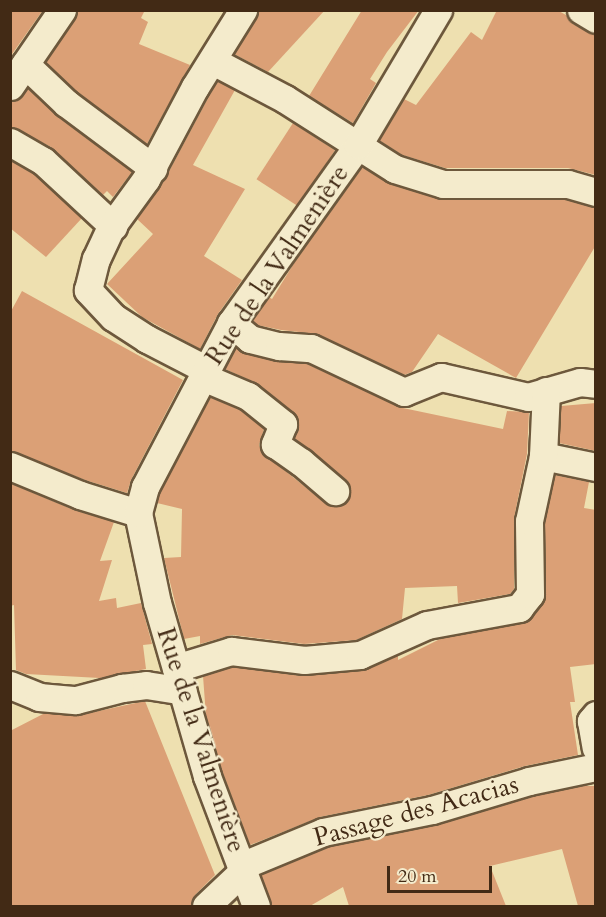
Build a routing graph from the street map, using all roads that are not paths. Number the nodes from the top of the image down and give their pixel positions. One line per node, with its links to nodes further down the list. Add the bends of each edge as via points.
1 (62, 10): 7 (street)
2 (243, 10): 6 (street)
3 (438, 10): 9 (street, Rue de la Valmenière)
4 (581, 10): 5 (street)
5 (596, 19)
6 (213, 61): 9 (street, via 285,99); 10 (street)
7 (18, 75): 10 (street, via 66,103)
8 (10, 142): 12 (street, via 43,162)
9 (358, 145): 11 (street, via 395,169 443,184 568,184); 13 (street, Rue de la Valmenière)
10 (153, 168): 12 (street)
11 (596, 192)
12 (113, 226): 14 (street, via 96,258 88,290 113,317)
13 (231, 323): 14 (street, Rue de la Valmenière); 16 (street, via 250,339 311,348 404,392 441,377 528,397)
14 (205, 374): 20 (street, via 248,396 283,424 275,444); 21 (street, Rue de la Valmenière, via 145,487)
15 (596, 384): 16 (street, via 580,382)
16 (546, 392): 17 (street)
17 (543, 456): 19 (street); 22 (street, via 529,521 530,594 519,608 427,625 360,655 304,660 231,651)
18 (10, 466): 21 (street, via 80,495)
19 (596, 467)
20 (335, 491)
21 (138, 513): 22 (street, Rue de la Valmenière)
22 (180, 680): 23 (street, via 122,688 76,700 39,697); 27 (street, Rue de la Valmenière, via 207,776)
23 (10, 685)
24 (596, 715): 25 (street, via 591,721)
25 (596, 748)
26 (596, 767): 27 (street, Passage des Acacias, via 529,781 432,810 323,832)
27 (242, 868): 28 (street); 29 (street, Rue de la Valmenière)
28 (206, 906)
29 (256, 906)

